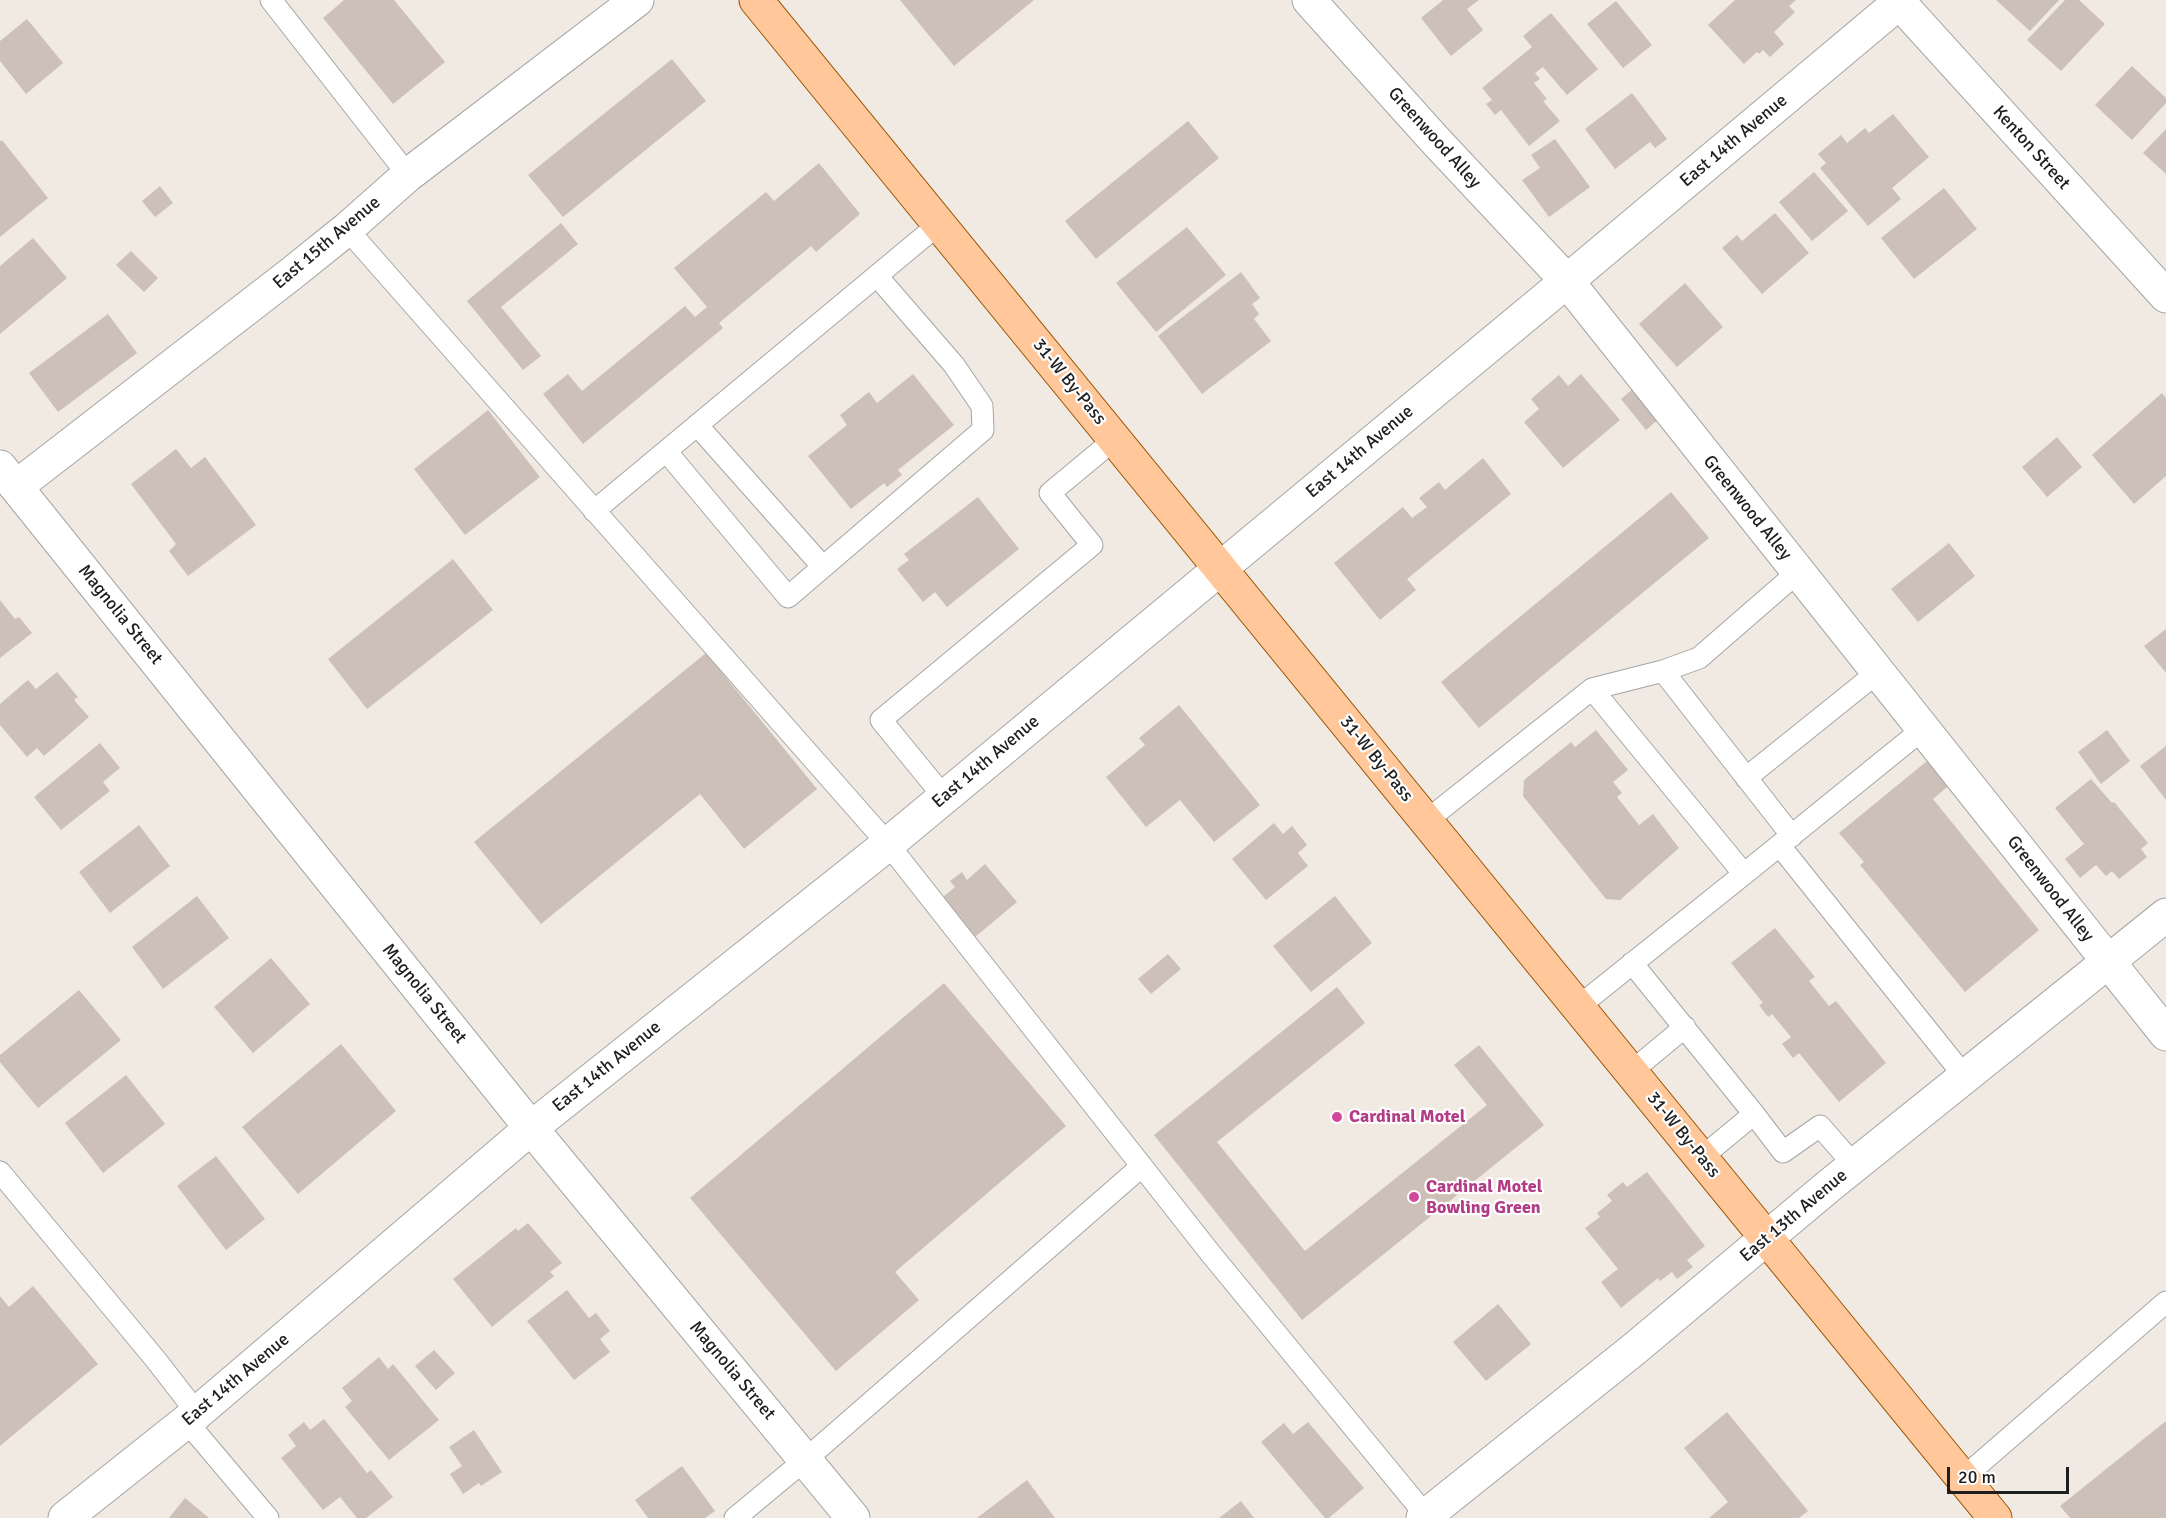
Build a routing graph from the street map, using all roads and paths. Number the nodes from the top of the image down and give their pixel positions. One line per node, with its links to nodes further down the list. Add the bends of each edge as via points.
1 (271, 0): 6 (lane)
2 (637, 0): 6 (street, East 15th Avenue)
3 (756, 0): 7 (main road, 31-W By-Pass)
4 (1309, 0): 10 (street, Greenwood Alley)
5 (1899, 1): 10 (street, East 14th Avenue); 11 (street, Kenton Street)
6 (408, 175): 8 (street, East 15th Avenue)
7 (939, 224): 9 (lane); 13 (main road, 31-W By-Pass)
8 (347, 229): 15 (street, East 15th Avenue, via 281,282); 16 (lane)
9 (877, 276): 12 (lane); 17 (lane, via 982,406 983,430)
10 (1567, 281): 18 (street, East 14th Avenue); 19 (street, Greenwood Alley)
11 (2166, 296)
12 (697, 425): 14 (lane); 17 (lane)
13 (1115, 439): 18 (main road, 31-W By-Pass); 25 (lane, via 1050,493 1092,545 881,720)
14 (666, 451): 16 (lane); 17 (lane, via 788,597)
15 (8, 476): 39 (street, Magnolia Street)
16 (594, 511): 28 (lane)
17 (823, 567)
18 (1220, 568): 25 (street, East 14th Avenue); 26 (main road, 31-W By-Pass)
19 (1798, 573): 20 (lane, via 1699,658); 21 (street, Greenwood Alley)
20 (1663, 671): 22 (lane); 24 (lane)
21 (1878, 672): 23 (street, Greenwood Alley); 24 (lane)
22 (1592, 689): 26 (lane); 29 (lane)
23 (1923, 729): 27 (lane); 31 (street, Greenwood Alley)
24 (1746, 778): 27 (lane)
25 (944, 797): 28 (street, East 14th Avenue)
26 (1426, 820): 33 (main road, 31-W By-Pass)
27 (1786, 841): 29 (lane); 37 (lane)
28 (888, 844): 39 (street, East 14th Avenue); 42 (lane)
29 (1744, 874): 32 (lane)
30 (2166, 915): 31 (street, East 13th Avenue)
31 (2107, 962): 35 (street, Greenwood Alley); 37 (street, East 13th Avenue)
32 (1632, 963): 33 (lane); 34 (lane)
33 (1578, 1007): 36 (main road, 31-W By-Pass)
34 (1685, 1027): 36 (lane); 38 (lane)
35 (2166, 1034)
36 (1632, 1071): 40 (main road, 31-W By-Pass)
37 (1965, 1077): 41 (street, East 13th Avenue)
38 (1754, 1113): 40 (lane); 41 (lane, via 1783,1152 1820,1126)
39 (531, 1128): 46 (street, East 14th Avenue); 47 (street, Magnolia Street)
40 (1702, 1157): 44 (main road, 31-W By-Pass)
41 (1854, 1165): 44 (street, East 13th Avenue)
42 (1142, 1166): 47 (lane); 49 (lane)
43 (0, 1172): 46 (lane, via 148,1351)
44 (1767, 1238): 48 (main road, 31-W By-Pass); 49 (street, East 13th Avenue)
45 (2166, 1302): 48 (lane)
46 (192, 1418): 50 (street, East 14th Avenue); 51 (lane)
47 (805, 1460): 52 (lane); 53 (street, Magnolia Street)
48 (1963, 1478): 54 (main road, 31-W By-Pass)
49 (1425, 1517)
50 (65, 1518)
51 (268, 1518)
52 (735, 1518)
53 (853, 1518)
54 (1995, 1518)

